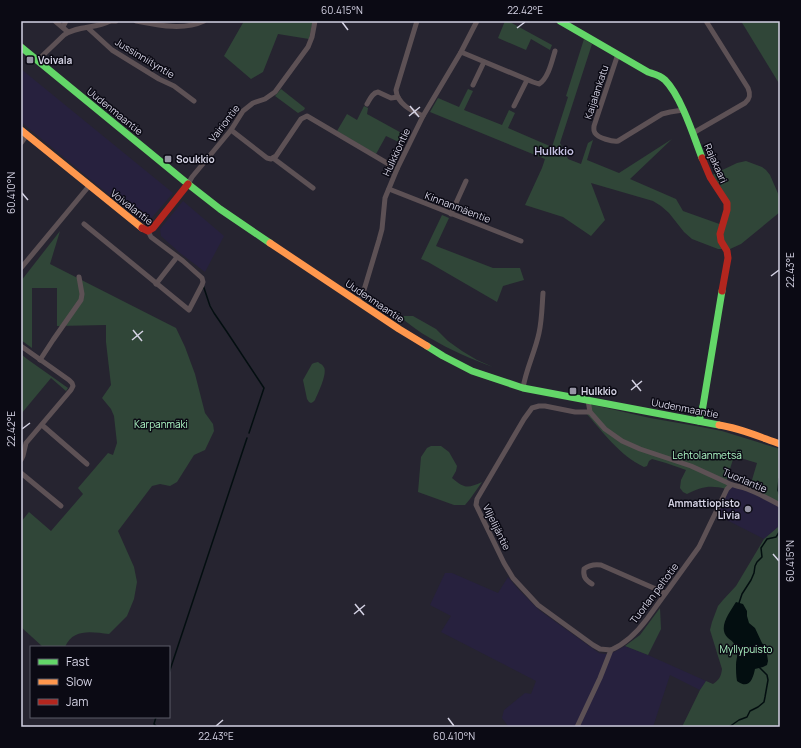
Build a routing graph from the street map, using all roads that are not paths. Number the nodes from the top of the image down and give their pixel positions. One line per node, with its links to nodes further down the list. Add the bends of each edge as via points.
1 (55, 21): 12 (street)
2 (66, 21): 12 (street)
3 (110, 21): 4 (street); 13 (street)
4 (116, 21)
5 (136, 21): 6 (street, via 167,26 194,25)
6 (204, 21)
7 (315, 21): 30 (street, Vairiontie, via 308,47 275,92 246,108)
8 (418, 21): 23 (street, via 397,87)
9 (477, 21): 17 (street, Hulkkiontie)
10 (560, 21): 18 (main road, Rajakaari)
11 (706, 21): 31 (street, via 748,88 750,97 748,101)
12 (63, 26): 14 (street)
13 (88, 28): 14 (street); 24 (street, Jussinniityntie, via 112,50 174,86)
14 (68, 32): 19 (street)
15 (21, 47): 19 (main road, Uudenmaantie)
16 (555, 51): 21 (street, via 542,82 539,84)
17 (461, 52): 20 (street); 28 (street, Hulkkiontie)
18 (618, 54): 27 (main road, Rajakaari, via 661,77); 27 (street, Kaijalankatu, via 594,126 596,134 618,141 662,114)
19 (38, 60): 37 (main road, Uudenmaantie)
20 (484, 62): 21 (street); 22 (street)
21 (528, 80): 26 (street)
22 (473, 85)
23 (398, 97): 25 (street, via 391,98 376,93); 28 (street, via 408,108)
24 (194, 102)
25 (367, 104)
26 (514, 106)
27 (683, 110): 31 (main road, Rajakaari)
28 (423, 116): 35 (street, Hulkkiontie)
29 (21, 130): 32 (main road, Voivalantie)
30 (231, 130): 34 (street, via 267,158); 37 (street, Vairiontie)
31 (693, 133): 56 (main road, Rajakaari, via 710,177 728,207 720,234 728,258)
32 (27, 135): 33 (street); 38 (main road, Voivalantie)
33 (21, 143)
34 (272, 158): 35 (street, via 276,156 301,119 307,116); 39 (street)
35 (397, 169): 40 (street, Hulkkiontie)
36 (466, 181): 41 (street)
37 (188, 184): 43 (main road); 50 (main road, Uudenmaantie, via 239,222)
38 (88, 186): 43 (main road, Voivalantie, via 140,228); 46 (street)
39 (313, 188)
40 (388, 190): 41 (street, Kinnanmäentie); 50 (street, Hulkkiontie, via 382,229 364,290)
41 (451, 214): 44 (street, Kinnanmäentie)
42 (84, 224): 48 (street)
43 (148, 231): 45 (street, Voivalantie, via 151,237)
44 (521, 241)
45 (177, 257): 48 (street); 48 (street, Voivalantie, via 203,280 189,310)
46 (21, 268)
47 (79, 277): 52 (street, via 81,300)
48 (156, 284)
49 (543, 293): 53 (street, via 541,322)
50 (358, 301): 53 (main road, Uudenmaantie, via 460,366)
51 (21, 346): 52 (street)
52 (40, 360): 57 (street, via 70,381 73,386)
53 (523, 388): 54 (main road, Uudenmaantie)
54 (588, 400): 55 (street); 56 (main road, Uudenmaantie)
55 (590, 412): 62 (street, Tuorlantie, via 605,429 630,445 691,466); 67 (street, Viljelijäntie, via 545,406 532,408 477,499 476,505 504,563 526,593 538,605 593,645)
56 (700, 421): 58 (main road, Uudenmaantie, via 742,430)
57 (42, 425): 59 (street, via 26,443); 60 (street)
58 (780, 444)
59 (21, 460)
60 (87, 464)
61 (21, 473): 64 (street)
62 (731, 485): 63 (street, Tuorlantie, via 749,490); 66 (street, Tuorlan peltotie, via 699,547)
63 (780, 505)
64 (61, 506)
65 (592, 584): 66 (street, via 584,577 584,569 596,564)
66 (665, 593): 67 (street, Tuorlan peltotie, via 641,627)
67 (611, 650): 68 (street)
68 (577, 727)

